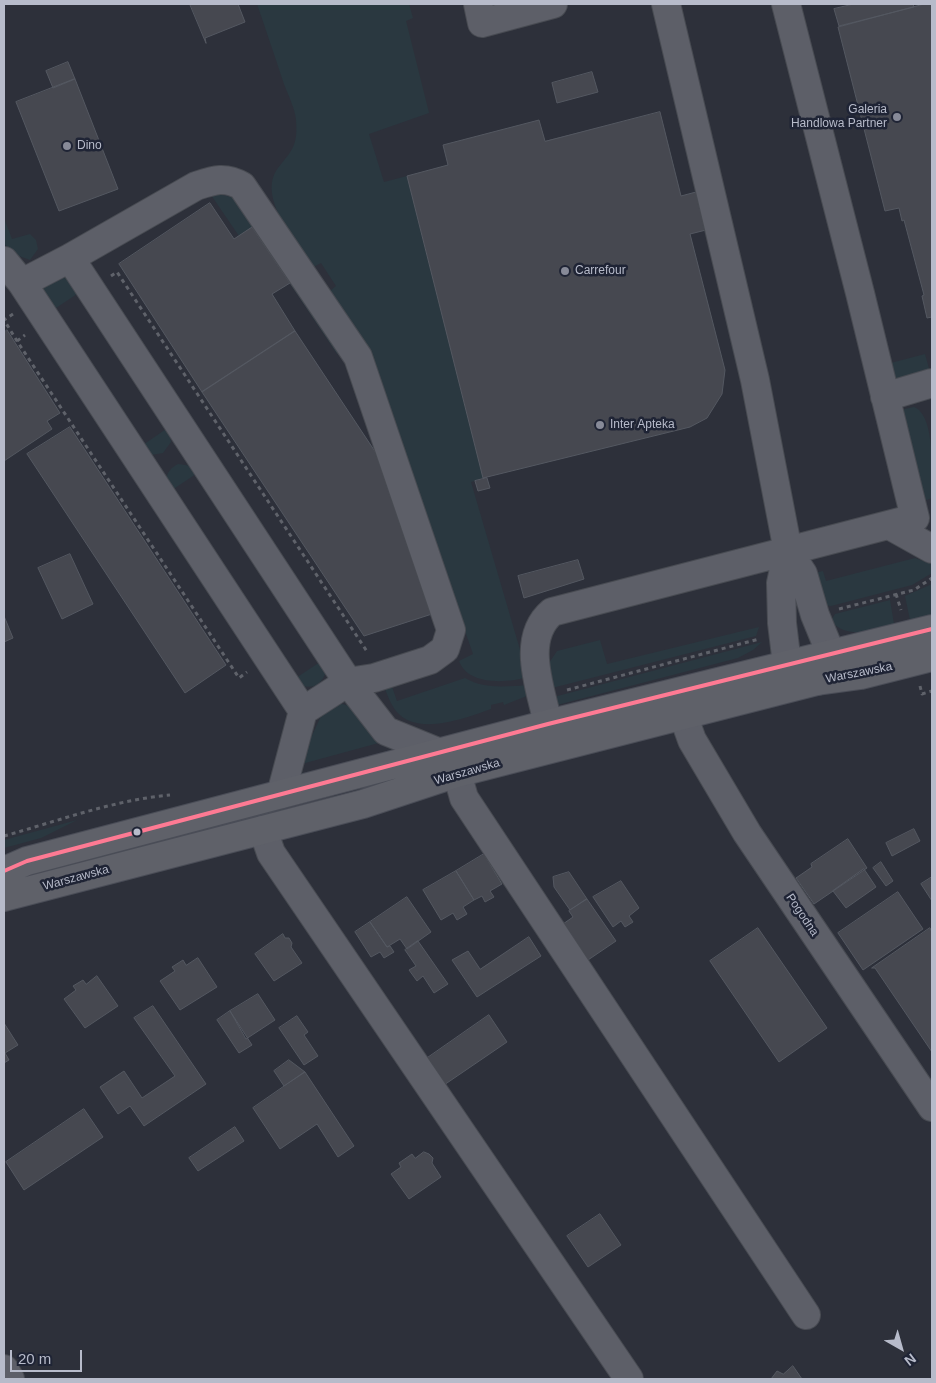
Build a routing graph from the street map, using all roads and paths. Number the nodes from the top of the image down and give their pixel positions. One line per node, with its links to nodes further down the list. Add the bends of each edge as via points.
1 (478, 4): 2 (street, via 482,23)
2 (553, 4)
3 (666, 4): 14 (street, via 755,380)
4 (786, 4): 10 (street)
5 (70, 258): 8 (street); 24 (street); 24 (street, via 196,186 217,179 230,179 242,186 358,357 451,630 445,649 430,660 374,678)
6 (4, 261): 8 (street)
7 (116, 272): 16 (path)
8 (17, 295): 22 (path, via 15,312 4,320 8,327); 25 (street)
9 (931, 393): 10 (street)
10 (885, 397): 11 (street)
11 (923, 510): 12 (street, via 915,518)
12 (889, 525): 13 (street); 14 (street)
13 (932, 549)
14 (788, 551): 19 (street, via 803,574); 21 (street, via 781,582); 27 (street, via 552,612 542,620 534,644 536,670)
15 (932, 578): 17 (path, via 914,590)
16 (342, 610)
17 (837, 610)
18 (932, 629): 19 (main road, Warszawska)
19 (831, 654): 21 (main road, Warszawska); 23 (street)
20 (932, 657): 23 (main road, Warszawska, via 861,675)
21 (787, 664): 23 (street); 27 (main road, Warszawska)
22 (239, 678)
23 (817, 681): 26 (main road, Warszawska)
24 (348, 682): 25 (street); 28 (street, via 386,731)
25 (303, 711): 29 (street)
26 (683, 715): 28 (main road, Warszawska); 33 (street, Pogodna, via 692,740 746,833)
27 (548, 724): 28 (main road, Warszawska)
28 (448, 763): 29 (main road, Warszawska); 30 (main road, Warszawska, via 363,804); 34 (street, via 464,798)
29 (281, 794): 31 (main road, Warszawska)
30 (263, 830): 32 (main road, Warszawska); 37 (street, via 271,853)
31 (12, 865)
32 (4, 897)
33 (932, 1107)
34 (806, 1314)
35 (4, 1370): 36 (street)
36 (10, 1379)
37 (629, 1379)

